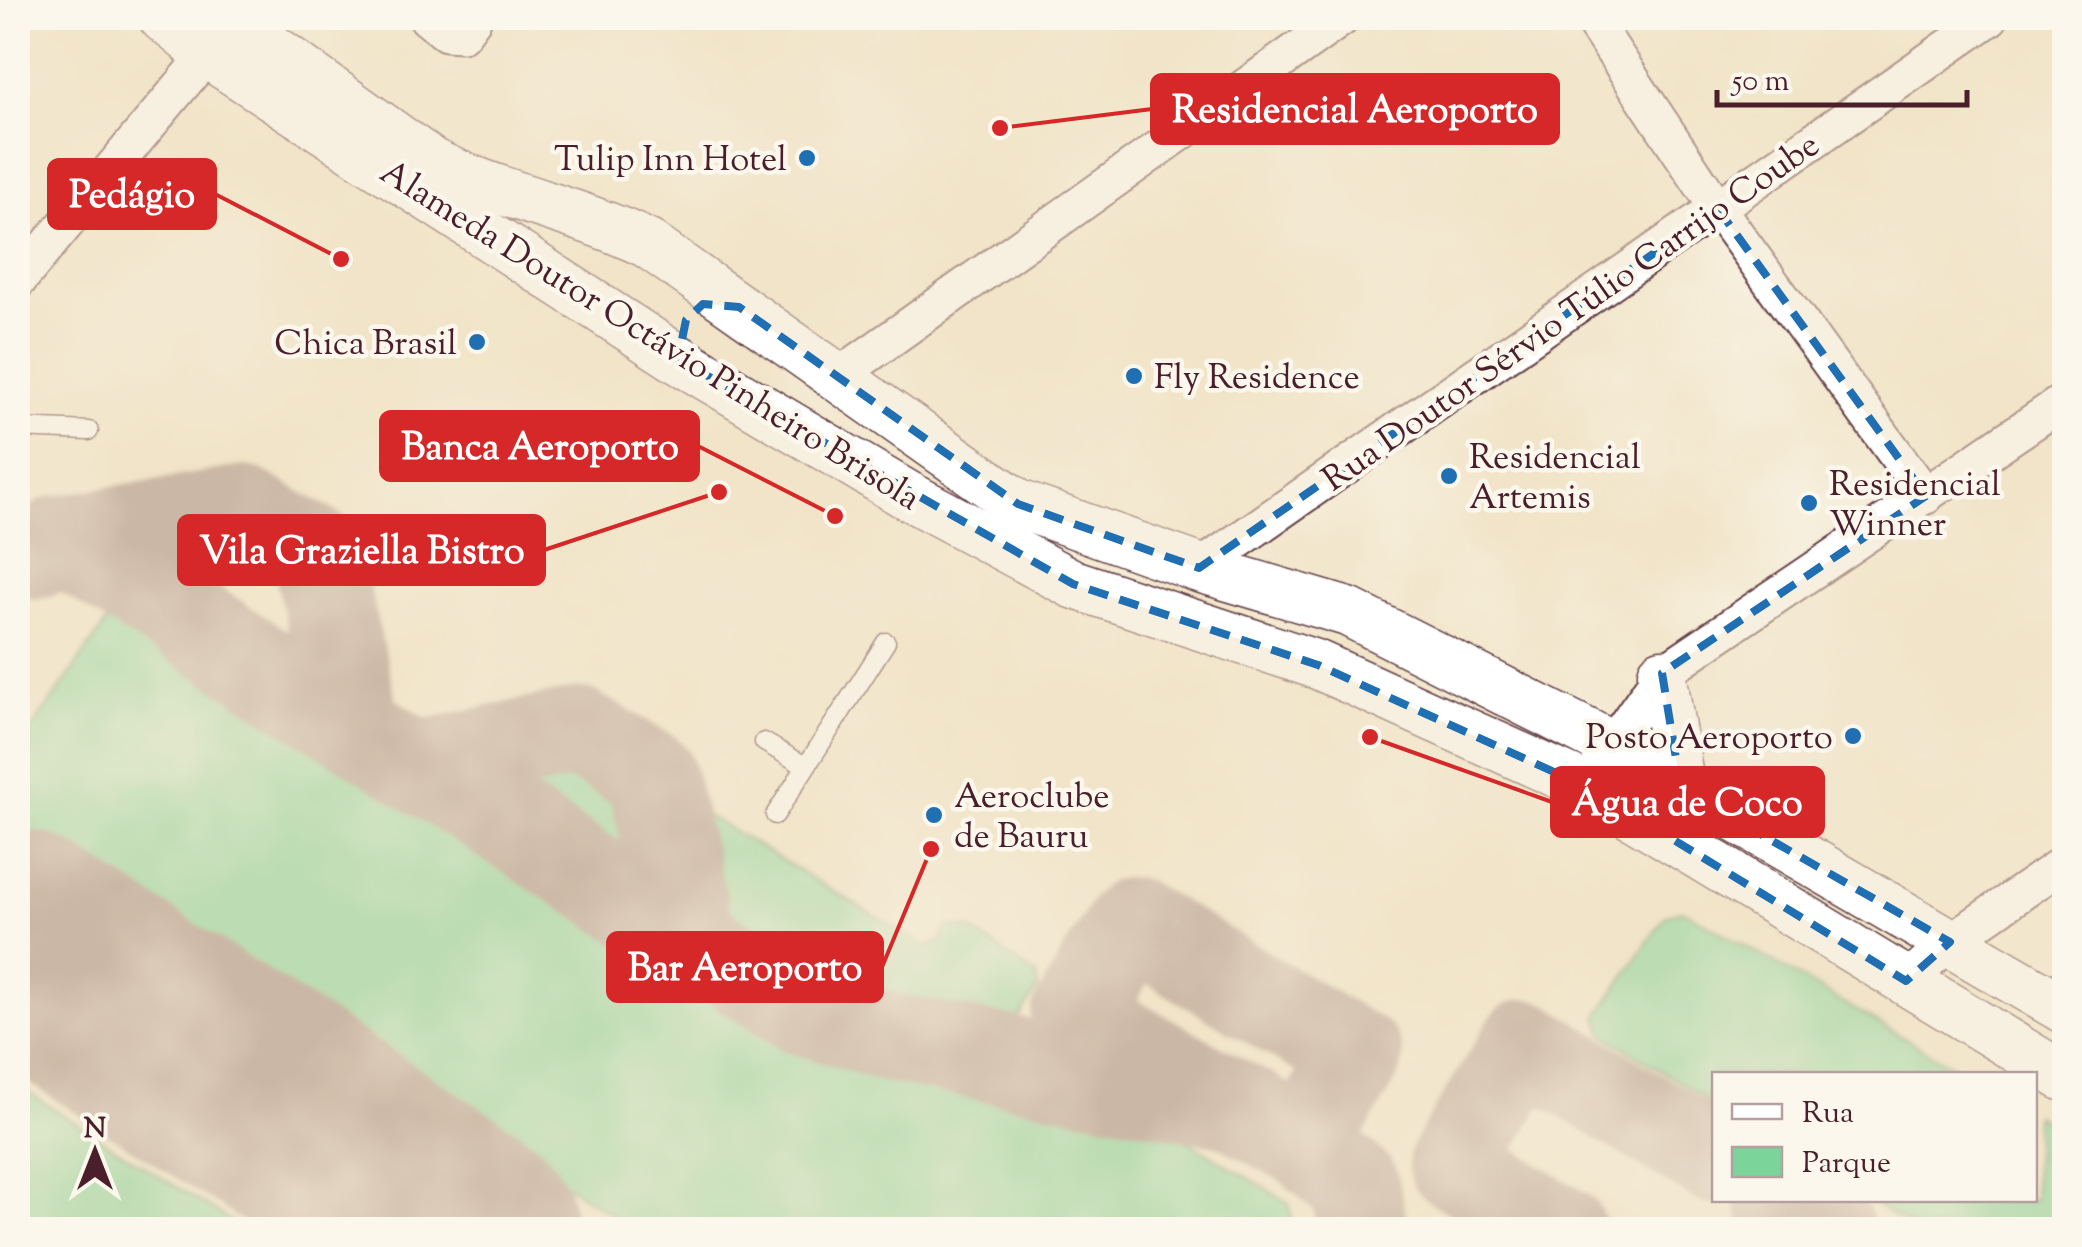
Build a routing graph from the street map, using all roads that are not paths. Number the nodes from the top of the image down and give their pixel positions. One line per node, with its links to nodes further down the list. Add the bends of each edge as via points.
1 (163, 18): 7 (street, Alameda Doutor Octávio Pinheiro Brisola)
2 (426, 18): 3 (street, via 446,33 462,34)
3 (474, 18)
4 (1342, 18): 12 (street)
5 (1592, 18): 8 (street)
6 (1990, 18): 8 (street, Rua Doutor Sérvio Túlio Carrijo Coube)
7 (224, 31): 9 (street); 10 (street, Alameda Doutor Octávio Pinheiro Brisola, via 430,162 633,236); 11 (street, Alameda Doutor Octávio Pinheiro Brisola)
8 (1718, 209): 16 (street); 17 (street, Rua Doutor Sérvio Túlio Carrijo Coube)
9 (18, 281)
10 (739, 307): 11 (street, via 703,304 686,320); 12 (street, Alameda Doutor Octávio Pinheiro Brisola)
11 (678, 359): 20 (street, Alameda Doutor Octávio Pinheiro Brisola, via 907,495 1074,584)
12 (837, 377): 17 (street, Alameda Doutor Octávio Pinheiro Brisola, via 1018,504)
13 (2064, 402): 16 (street)
14 (18, 428): 15 (lane)
15 (89, 430)
16 (1926, 496): 21 (street)
17 (1198, 568): 18 (street, Alameda Doutor Octávio Pinheiro Brisola)
18 (1348, 612): 20 (street, via 1342,639); 23 (street, Alameda Doutor Octávio Pinheiro Brisola)
19 (886, 642): 24 (lane)
20 (1318, 664): 25 (street, Alameda Doutor Octávio Pinheiro Brisola)
21 (1662, 673): 23 (street); 26 (street)
22 (764, 742): 24 (lane)
23 (1611, 746): 25 (street); 26 (street, Alameda Doutor Octávio Pinheiro Brisola)
24 (805, 766): 27 (lane)
25 (1584, 786): 30 (street, Alameda Doutor Octávio Pinheiro Brisola)
26 (1681, 789): 29 (street, Alameda Doutor Octávio Pinheiro Brisola)
27 (775, 814)
28 (2064, 863): 29 (street)
29 (1950, 942): 30 (street); 31 (street, Alameda Doutor Octávio Pinheiro Brisola)
30 (1906, 981): 32 (street, Alameda Doutor Octávio Pinheiro Brisola)
31 (2064, 1010)
32 (2064, 1077)

